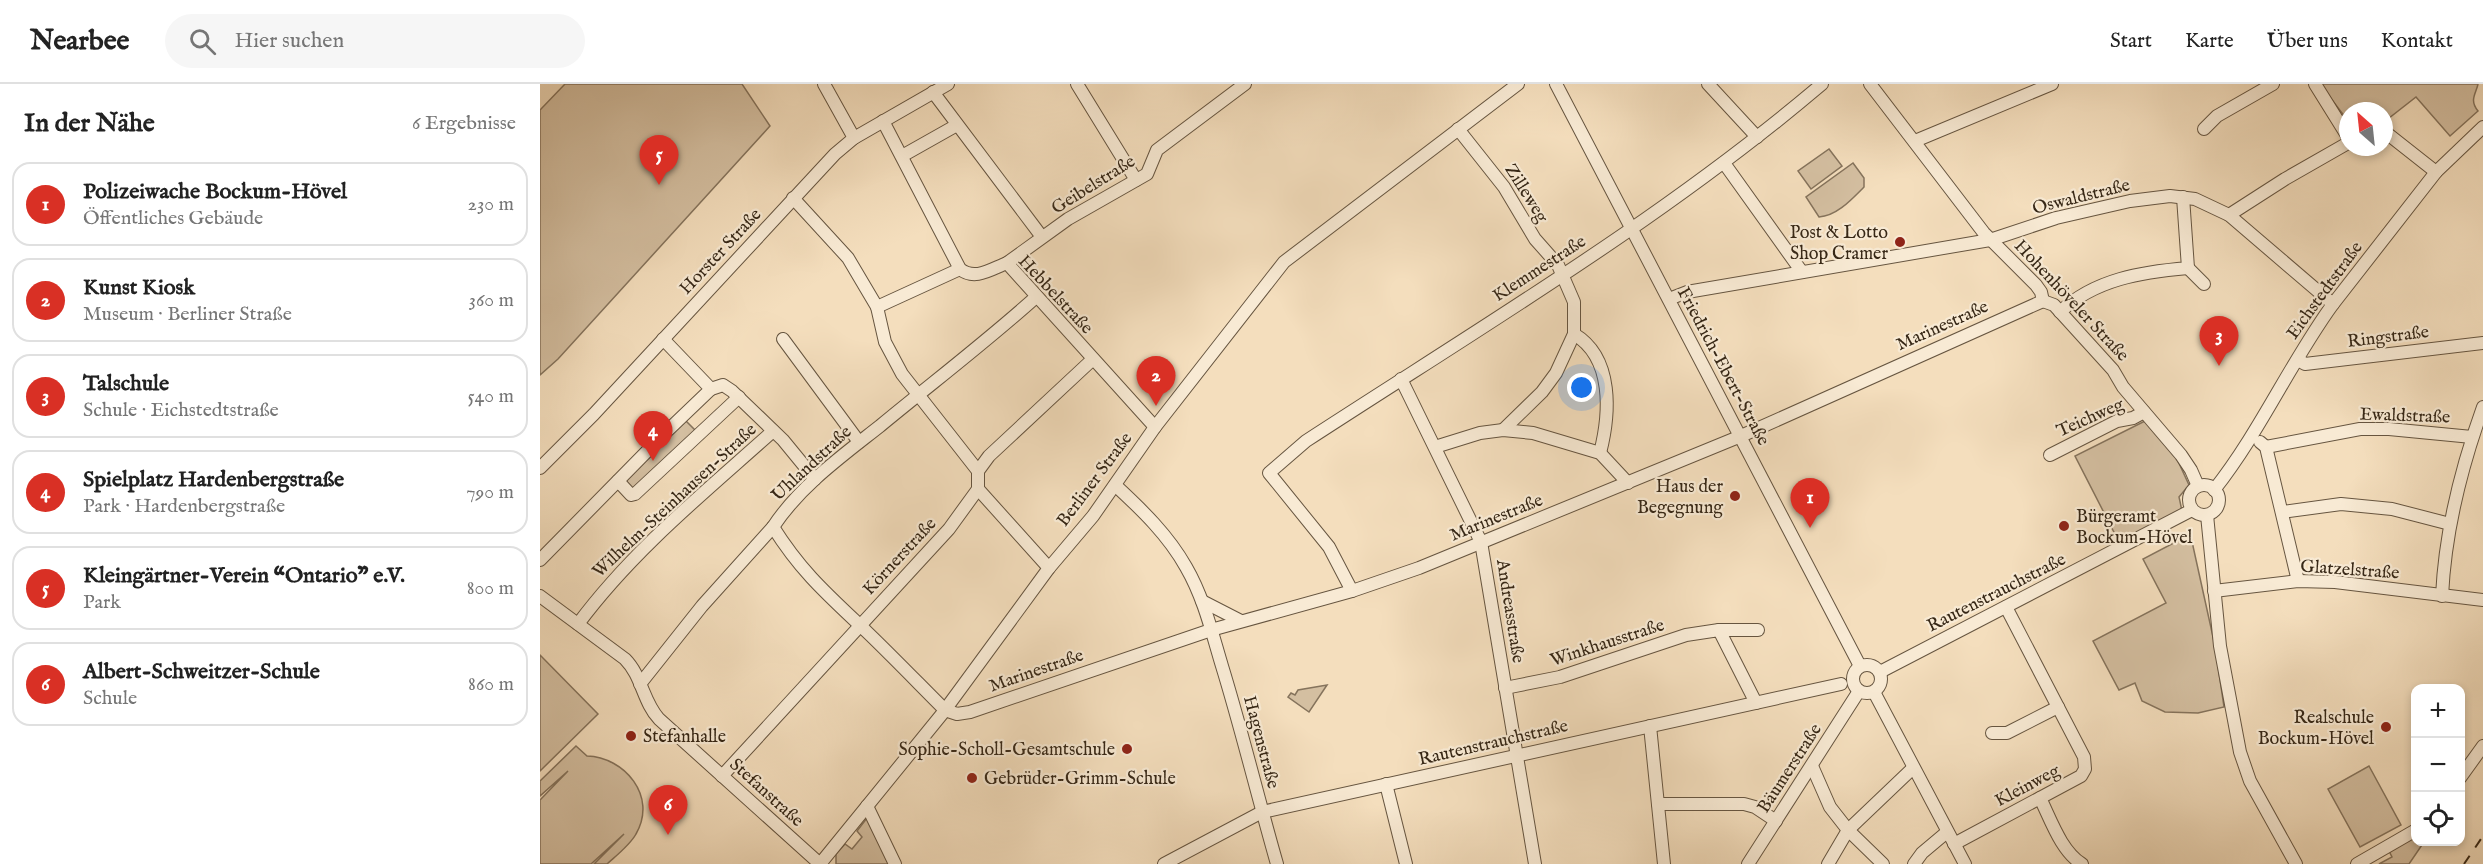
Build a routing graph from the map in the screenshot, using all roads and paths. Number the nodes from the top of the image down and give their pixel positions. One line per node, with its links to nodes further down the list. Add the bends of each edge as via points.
1 (824, 84): 21 (street)
2 (948, 84): 13 (street, Horster Straße)
3 (1077, 84): 28 (street)
4 (1245, 84): 28 (street, Geibelstraße, via 1156,150 1150,169)
5 (1518, 84): 18 (street, Berliner Straße)
6 (1556, 84): 32 (street, Friedrich-Ebert-Straße)
7 (1708, 84): 20 (street)
8 (1822, 84): 20 (street, Klemmestraße)
9 (1870, 84): 23 (street, Hohenhöveler Straße)
10 (2052, 84): 23 (street)
11 (2273, 84): 19 (street, via 2217,116)
12 (2316, 84): 15 (street)
13 (933, 92): 14 (street, Horster Straße); 16 (street)
14 (883, 121): 21 (street, Horster Straße); 25 (street)
15 (2339, 122)
16 (957, 125): 25 (street); 33 (street)
17 (2483, 128): 27 (street, Eichstedtstraße)
18 (1458, 129): 39 (street, Zilleweg, via 1504,187 1534,239); 59 (street, Berliner Straße, via 1284,262)
19 (2204, 129)
20 (1757, 137): 26 (street, Klemmestraße)
21 (854, 138): 30 (street, Horster Straße)
22 (2393, 138): 27 (street)
23 (1915, 141): 34 (street, Hohenhöveler Straße)
24 (2339, 148): 31 (street)
25 (902, 156): 37 (street)
26 (1724, 164): 32 (street, Klemmestraße); 38 (street)
27 (2436, 172): 44 (street, Eichstedtstraße)
28 (1136, 180): 33 (street, Geibelstraße)
29 (2183, 197): 31 (street, Oswaldstraße); 34 (street, Oswaldstraße, via 2093,209); 36 (street)
30 (793, 198): 45 (street, via 848,258); 48 (street, Horster Straße)
31 (2229, 215): 44 (street, Oswaldstraße)
32 (1631, 228): 39 (street, Klemmestraße); 42 (street, Friedrich-Ebert-Straße)
33 (1042, 237): 35 (street, Geibelstraße)
34 (1990, 240): 38 (street, Oswaldstraße); 43 (street, Hohenhöveler Straße, via 2036,285)
35 (1007, 263): 37 (street, Hebbelstraße, via 977,275); 41 (street, Hebbelstraße)
36 (2188, 267): 40 (street); 46 (street, via 2125,277 2083,295)
37 (960, 269): 45 (street)
38 (1802, 272): 42 (street, Oswaldstraße, via 1687,292)
39 (1563, 273): 47 (street, Zilleweg, via 1574,302); 53 (street, Klemmestraße)
40 (2204, 284)
41 (1036, 297): 51 (street, Hebbelstraße); 55 (street, Uhlandstraße)
42 (1669, 299): 63 (street, Friedrich-Ebert-Straße)
43 (2043, 301): 46 (street, Hohenhöveler Straße); 63 (street, Marinestraße)
44 (2333, 304): 52 (street, Eichstedtstraße)
45 (877, 307): 55 (street, via 885,342)
46 (2060, 312): 58 (street, Hohenhöveler Straße, via 2113,370)
47 (1574, 334): 60 (street, Zilleweg, via 1556,373 1542,392); 68 (street, via 1597,358 1605,385 1607,409)
48 (663, 339): 54 (street); 70 (street, Horster Straße)
49 (783, 339): 65 (street)
50 (2483, 343): 52 (street, Ringstraße, via 2306,364)
51 (1093, 359): 59 (street, Hebbelstraße); 71 (street, via 989,456)
52 (2298, 360): 62 (street, Eichstedtstraße)
53 (1401, 380): 66 (street, Andreasstraße); 88 (street, Klemmestraße, via 1306,441 1269,473 1329,547)
54 (711, 389): 56 (street, via 723,385); 73 (street)
55 (917, 395): 65 (street, Uhlandstraße); 71 (street)
56 (739, 397): 61 (street); 73 (street, via 635,494 631,495)
57 (2483, 407): 64 (street)
58 (2144, 412): 69 (street, Teichweg, via 2117,421); 76 (street, Hohenhöveler Straße, via 2181,455)
59 (1155, 427): 75 (street, Berliner Straße)
60 (1503, 430): 66 (street); 68 (street, via 1533,433)
61 (773, 431): 72 (street); 96 (street, Wilhelm-Steinhausen-Straße, via 642,549)
62 (2252, 434): 67 (street); 78 (street, Eichstedtstraße)
63 (1741, 436): 74 (street, Marinestraße); 101 (street, Friedrich-Ebert-Straße)
64 (2472, 437): 67 (street, Ewaldstraße, via 2360,429); 82 (street)
65 (859, 442): 72 (street, Uhlandstraße)
66 (1435, 447): 84 (street, Andreasstraße)
67 (2266, 447): 80 (street)
68 (1600, 453): 74 (street)
69 (2050, 455)
70 (540, 468)
71 (978, 471): 77 (street)
72 (815, 479): 83 (street, Uhlandstraße)
73 (618, 481): 85 (street)
74 (1628, 483): 84 (street, Marinestraße)
75 (1114, 485): 86 (street, Berliner Straße); 93 (street, via 1167,538)
76 (2198, 486): 78 (street); 79 (street, via 2189,497)
77 (978, 489): 86 (street); 97 (street, Körnerstraße, via 949,529)
78 (2214, 490): 81 (street, via 2217,507)
79 (2192, 510): 81 (street); 94 (street, Rautenstrauchstraße)
80 (2282, 512): 82 (street, via 2341,504 2391,509); 87 (street)
81 (2207, 515): 89 (street)
82 (2450, 524): 91 (street)
83 (773, 526): 97 (street, via 806,575); 103 (street, Uhlandstraße)
84 (1481, 542): 88 (street, Marinestraße); 105 (street, Andreasstraße)
85 (540, 560)
86 (1049, 568): 110 (street, Berliner Straße)
87 (2298, 581): 89 (street, Glatzelstraße); 91 (street, Glatzelstraße, via 2362,584)
88 (1352, 591): 95 (street, Marinestraße)
89 (2214, 591): 142 (street, via 2220,646 2243,762)
90 (540, 596): 96 (street, Stefanstraße)
91 (2442, 596): 92 (street, Glatzelstraße)
92 (2483, 600)
93 (1202, 601): 95 (street); 98 (street)
94 (2006, 607): 102 (street, Rautenstrauchstraße); 109 (street, Kleinweg)
95 (1240, 621): 98 (street, Marinestraße)
96 (578, 624): 103 (street, Stefanstraße, via 625,659)
97 (860, 625): 110 (street); 118 (street, Körnerstraße)
98 (1211, 630): 110 (street, Marinestraße, via 970,712 957,714); 123 (street, Hagenstraße)
99 (1719, 630): 100 (street, Winkhausstraße); 105 (street, Winkhausstraße, via 1686,635 1560,676); 108 (street)
100 (1758, 630)
101 (1860, 666): 102 (street, via 1871,665); 106 (street, via 1852,676)
102 (1880, 672): 107 (street, via 1881,681)
103 (640, 684): 118 (street, Stefanstraße, via 653,712)
104 (1841, 684): 108 (street, Rautenstrauchstraße)
105 (1505, 688): 114 (street, Andreasstraße)
106 (1859, 691): 107 (street); 115 (street, Bäumerstraße)
107 (1874, 692): 116 (street)
108 (1756, 703): 111 (street, Rautenstrauchstraße)
109 (2058, 707): 112 (street, via 2007,733); 120 (street, Kleinweg, via 2084,758 2085,770)
110 (945, 710): 122 (street, Berliner Straße)
111 (1650, 726): 114 (street, Rautenstrauchstraße); 121 (street)
112 (1992, 733)
113 (2483, 746): 117 (street)
114 (1517, 755): 119 (street, Rautenstrauchstraße); 134 (street, Andreasstraße)
115 (1812, 766): 124 (street, Bäumerstraße); 125 (street, via 1830,807)
116 (1914, 768): 125 (street); 126 (street)
117 (2465, 771)
118 (722, 776): 129 (street, Stefanstraße)
119 (1386, 784): 123 (street, Rautenstrauchstraße); 133 (street)
120 (2040, 798): 128 (street, Kleinweg); 141 (street, via 2066,850)
121 (1658, 804): 124 (street, via 1744,804); 135 (street)
122 (867, 806): 129 (street, Berliner Straße); 130 (street)
123 (1262, 812): 131 (street, Rautenstrauchstraße); 132 (street, Hagenstraße)
124 (1776, 821): 136 (street, Bäumerstraße)
125 (1848, 830): 137 (street); 138 (street)
126 (1947, 832): 128 (street); 139 (street)
127 (2411, 832): 143 (street)
128 (1954, 844): 140 (street)
129 (820, 864)
130 (895, 864)
131 (1164, 864)
132 (1277, 864)
133 (1406, 864)
134 (1535, 864)
135 (1664, 864)
136 (1748, 864)
137 (1828, 864)
138 (1883, 864)
139 (1914, 864)
140 (1965, 864)
141 (2082, 864)
142 (2296, 864)
143 (2357, 864)

